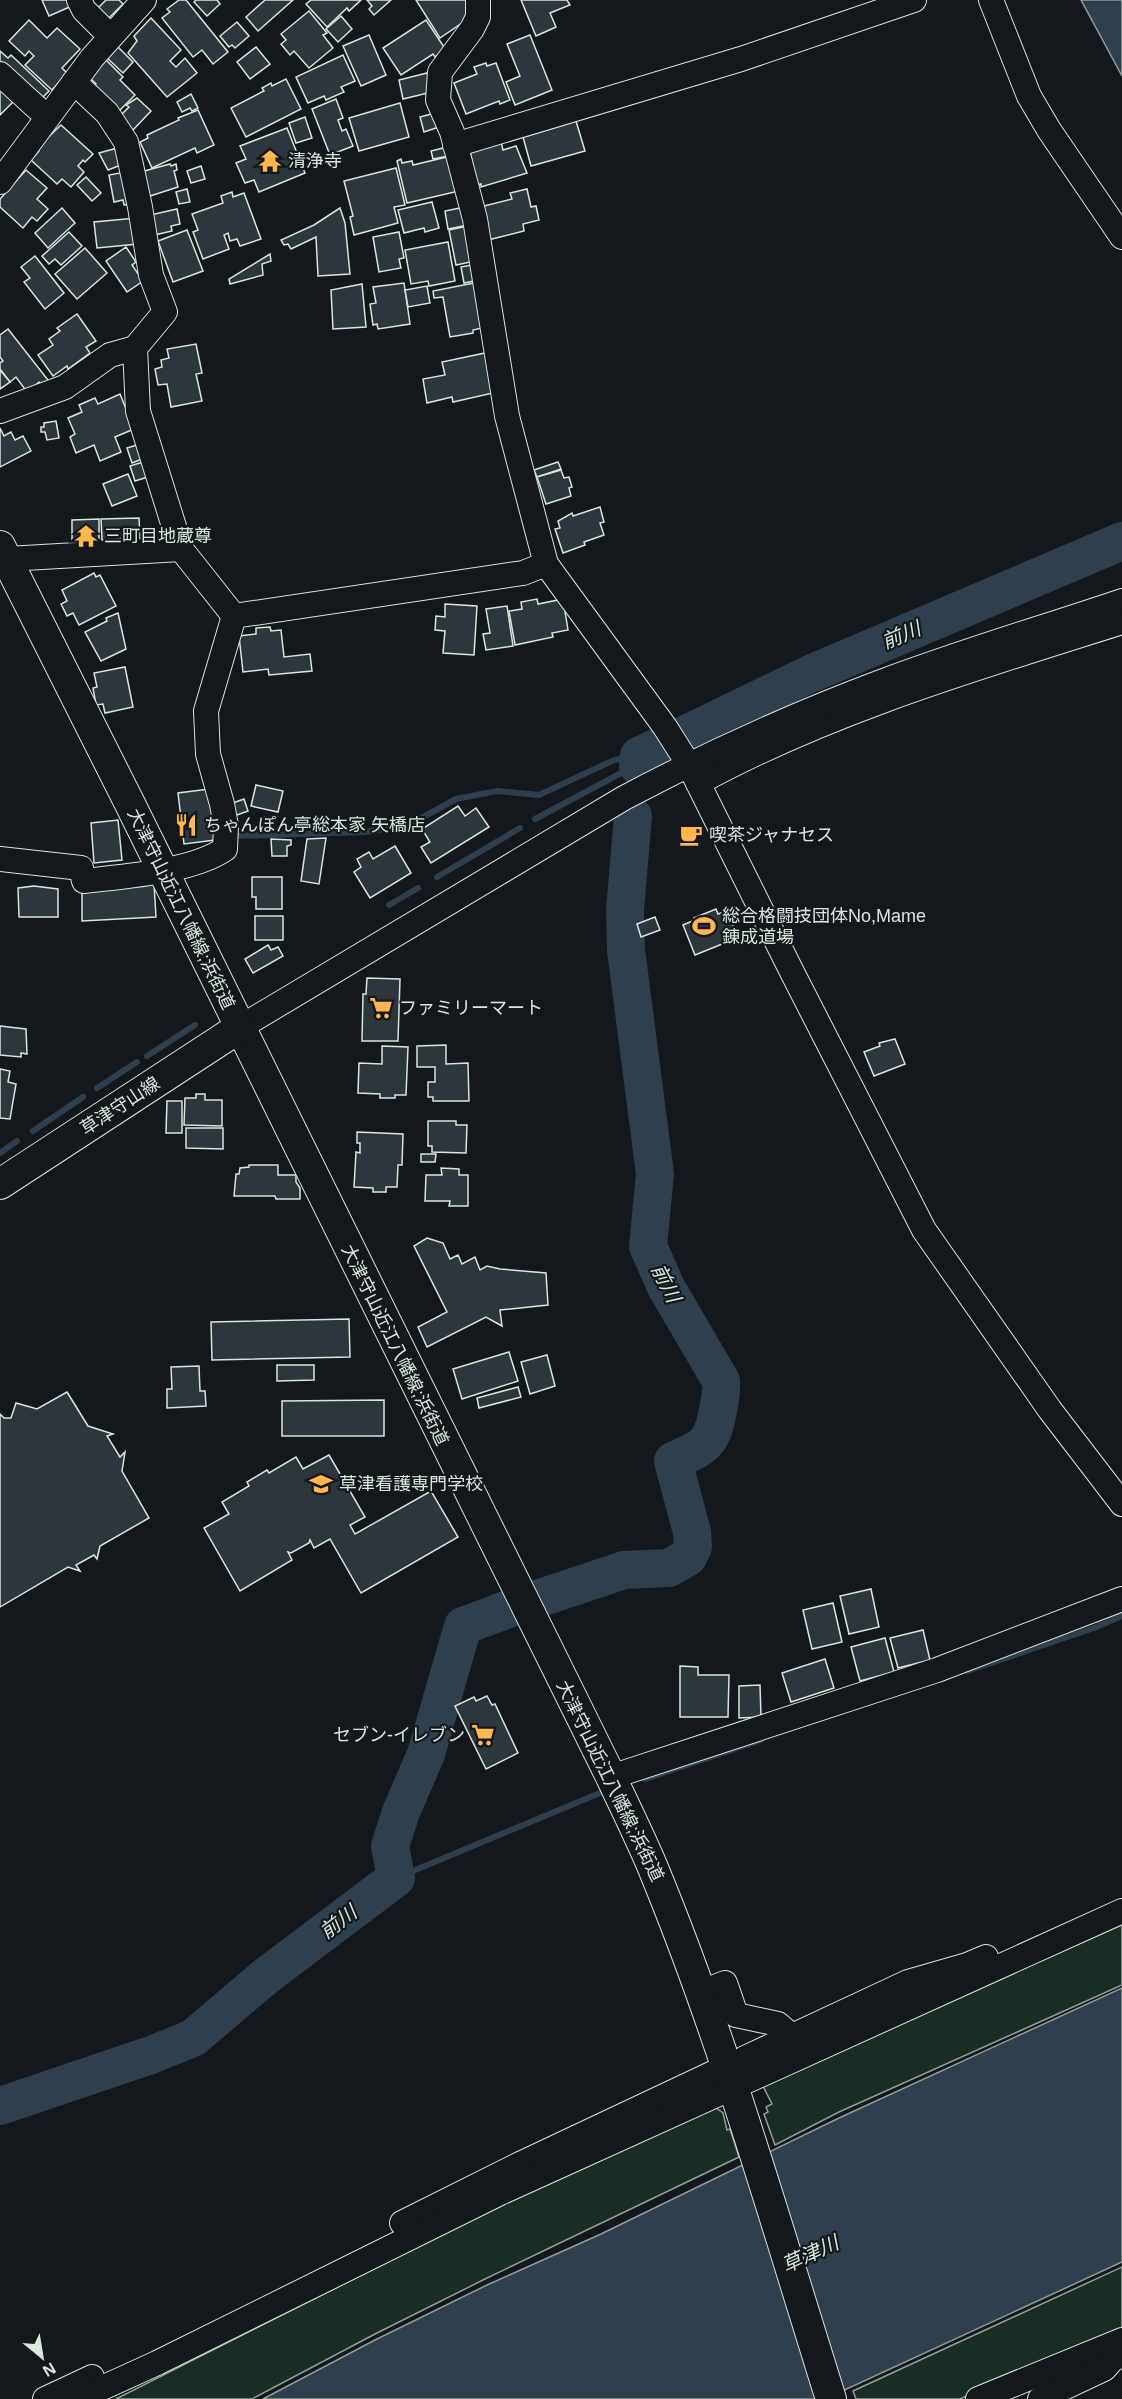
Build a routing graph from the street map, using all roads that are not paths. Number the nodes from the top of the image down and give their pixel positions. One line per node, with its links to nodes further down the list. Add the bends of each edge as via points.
1 (79, 0): 6 (street)
2 (144, 0): 6 (street)
3 (478, 0): 10 (street, via 478,16 472,29 447,60 439,78 438,100)
4 (914, 0): 10 (street, via 741,59)
5 (990, 0): 12 (street, via 1029,96)
6 (110, 36): 8 (street)
7 (0, 74): 9 (street)
8 (74, 82): 9 (street); 13 (street, via 107,113 130,154 151,275 165,312)
9 (47, 117): 11 (street)
10 (455, 145): 17 (street, via 475,219 507,416)
11 (0, 182)
12 (1122, 237)
13 (135, 348): 14 (street, via 110,355 57,391); 15 (street, via 138,411)
14 (0, 411)
15 (181, 549): 16 (street); 19 (street)
16 (3, 553): 23 (main road, 大津守山近江八幡線;浜街道)
17 (546, 564): 19 (street, via 523,573); 21 (street, via 665,727)
18 (1122, 601): 21 (street, via 881,682)
19 (234, 616): 23 (street, via 206,711 208,754 226,826 225,849 213,857)
20 (1122, 622): 21 (street, via 898,695 744,757)
21 (689, 767): 24 (street, via 624,798); 26 (street, via 924,1230 1050,1410)
22 (0, 859): 23 (street, via 81,868 84,881)
23 (162, 871): 24 (main road, 大津守山近江八幡線;浜街道)
24 (239, 1028): 25 (main road, 草津守山線); 28 (main road, 大津守山近江八幡線;浜街道)
25 (0, 1184)
26 (1122, 1504)
27 (1122, 1599): 28 (street, via 937,1670)
28 (610, 1777): 31 (main road, 大津守山近江八幡線;浜街道, via 653,1867)
29 (1122, 1894): 32 (street, via 967,1965 908,1982)
30 (1122, 1911): 34 (street)
31 (700, 1993): 32 (street, via 725,1983 736,2014 778,2024); 34 (main road, 大津守山近江八幡線;浜街道)
32 (792, 2036): 33 (street)
33 (745, 2058)
34 (729, 2092): 35 (street, via 500,2193 418,2224); 39 (main road, 大津守山近江八幡線;浜街道)
35 (309, 2278): 37 (street); 38 (street, via 157,2363)
36 (1118, 2351): 40 (street); 41 (street); 42 (street, via 1104,2369)
37 (45, 2399)
38 (78, 2399)
39 (831, 2399)
40 (978, 2399)
41 (1006, 2399)
42 (1040, 2399)

